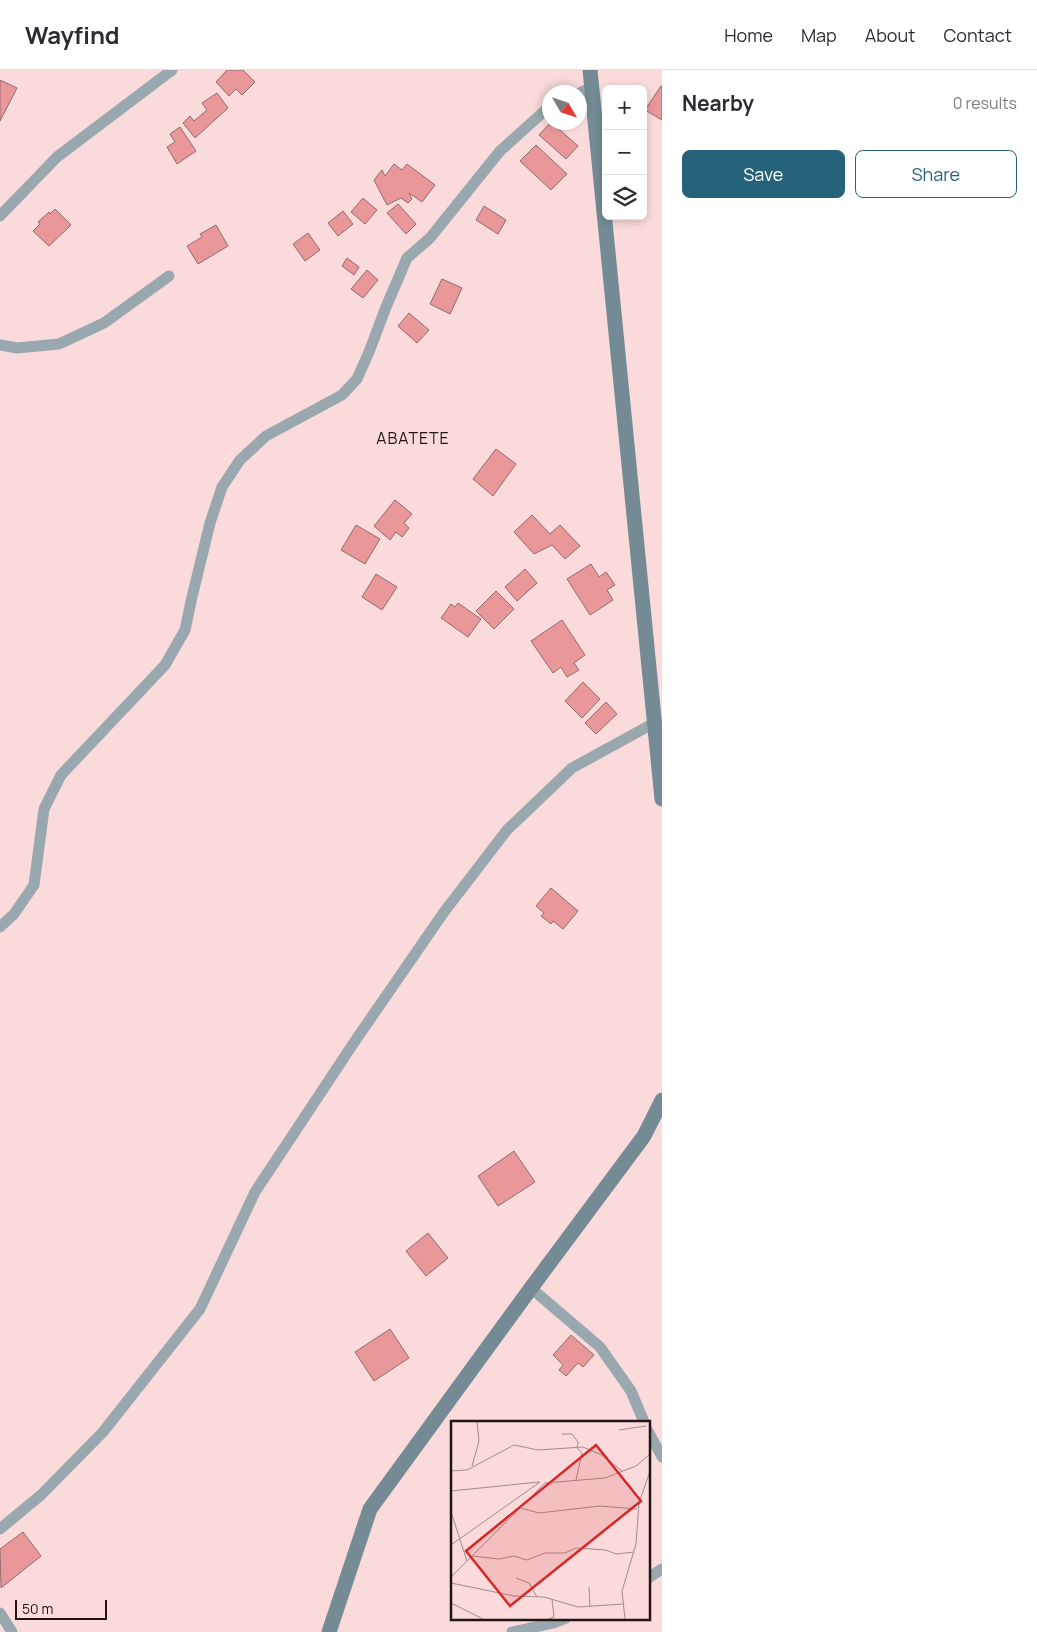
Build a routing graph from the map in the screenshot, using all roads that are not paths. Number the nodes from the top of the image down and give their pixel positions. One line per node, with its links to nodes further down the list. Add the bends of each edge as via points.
1 (172, 70): 6 (street, via 57,156)
2 (590, 70): 3 (main road)
3 (587, 85)
4 (587, 99): 9 (main road)
5 (542, 113): 11 (street, via 500,150 430,238 407,258 357,379 342,395 266,436 240,460 222,487 210,523 186,630 165,665 61,775 44,809 34,885 14,914)
6 (0, 216)
7 (169, 276): 8 (street, via 104,323 59,344 17,348)
8 (0, 345)
9 (654, 723): 10 (main road); 17 (street, via 572,768 507,830 444,912 255,1192 200,1309 103,1432 42,1495)
10 (662, 799)
11 (0, 927)
12 (662, 1100): 13 (main road, via 644,1136)
13 (531, 1288): 14 (street, via 600,1347 632,1391); 23 (main road, via 370,1509)
14 (644, 1421)
15 (650, 1435): 16 (street)
16 (662, 1457)
17 (0, 1528)
18 (662, 1569): 19 (street)
19 (650, 1577)
20 (0, 1613): 22 (street)
21 (561, 1620): 24 (street)
22 (12, 1632)
23 (329, 1632)
24 (512, 1632)

